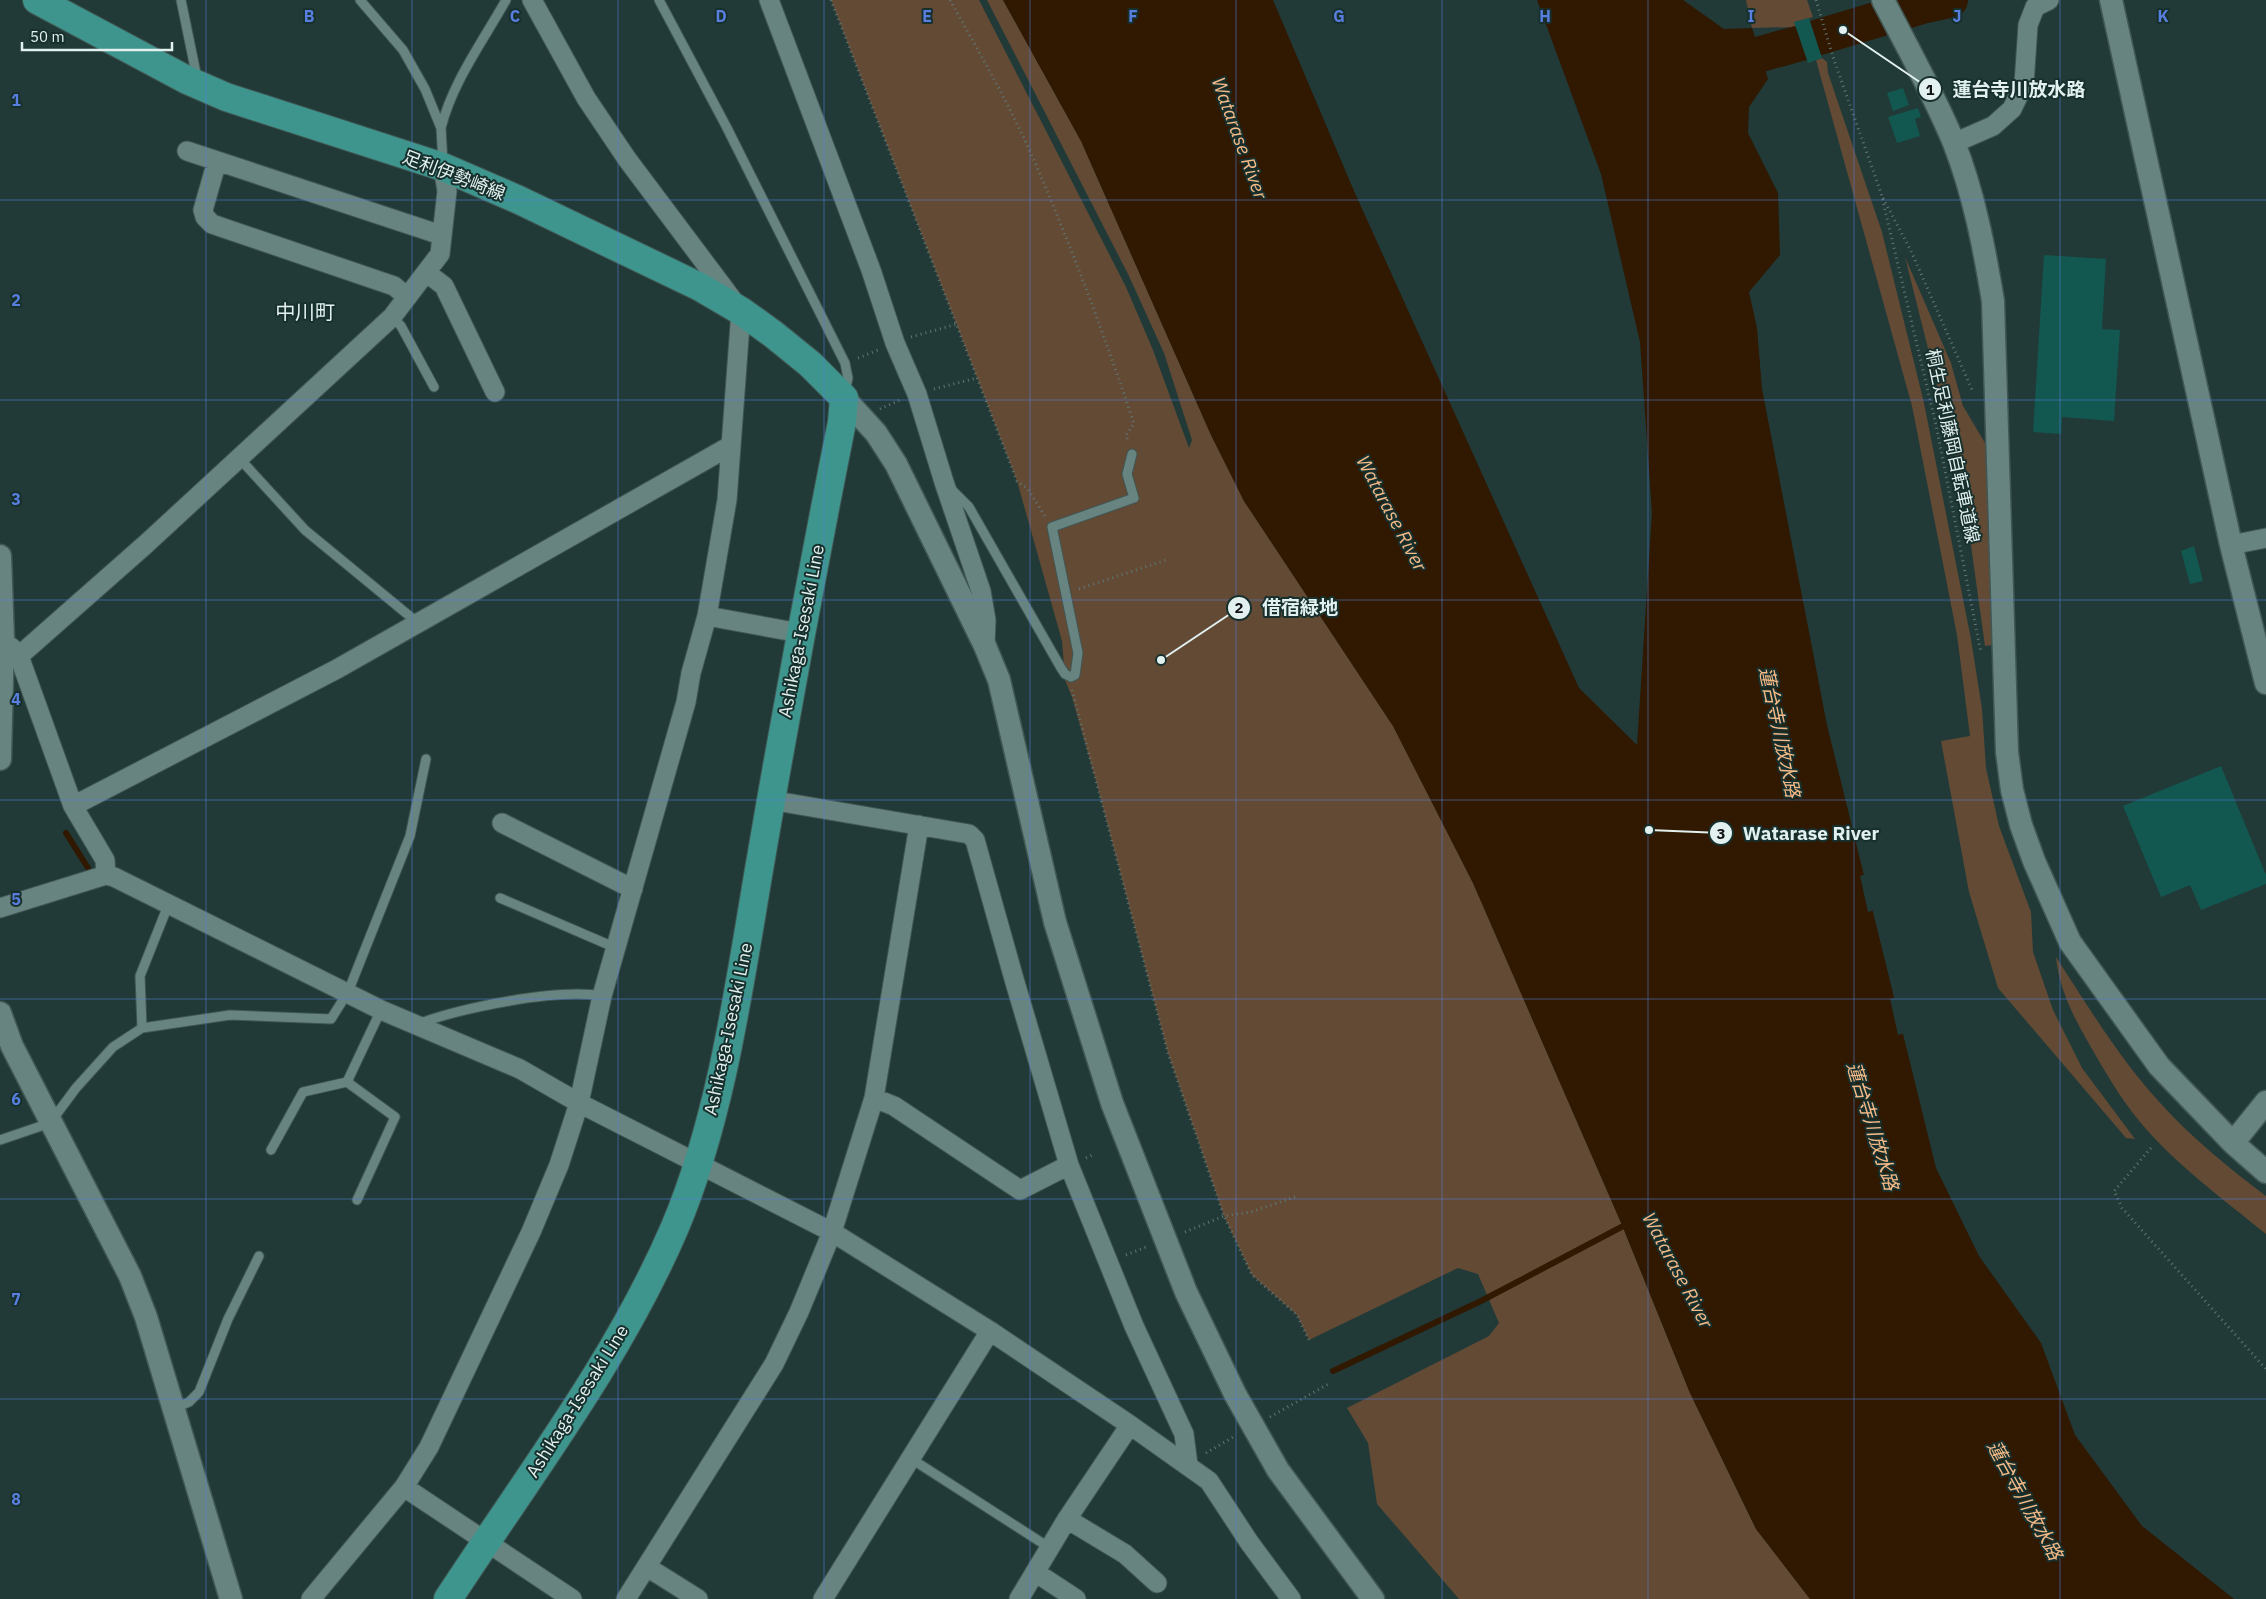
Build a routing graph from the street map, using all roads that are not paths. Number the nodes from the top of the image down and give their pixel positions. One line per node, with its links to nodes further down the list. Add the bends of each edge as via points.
1 (37, 0): 11 (main road, 足利伊勢崎線)
2 (181, 0): 12 (lane)
3 (360, 0): 13 (lane, via 403,50 425,89)
4 (506, 0): 13 (lane, via 454,91)
5 (532, 0): 21 (street, via 586,98 622,152)
6 (659, 0): 25 (lane, via 845,363 848,378)
7 (769, 0): 29 (street, via 872,270 895,343 917,394)
8 (1883, 0): 14 (street)
9 (2049, 0): 14 (street, via 2035,7 2028,25 2024,84 2012,109 1994,126)
10 (2111, 0): 31 (street)
11 (64, 7): 12 (main road, 足利伊勢崎線)
12 (198, 84): 17 (main road, 足利伊勢崎線, via 226,97)
13 (441, 128): 17 (lane)
14 (1954, 143): 65 (street, via 1982,235 1993,301 2007,752 2021,825 2070,942 2159,1066)
15 (187, 151): 16 (street)
16 (217, 161): 18 (street); 20 (street, via 203,210 212,224 394,286)
17 (443, 167): 18 (street, via 447,191); 21 (main road, 足利伊勢崎線, via 656,265)
18 (441, 235): 19 (street, via 440,254)
19 (427, 273): 20 (street); 24 (street, via 444,286)
20 (406, 296): 22 (street)
21 (741, 311): 25 (main road, 足利伊勢崎線, via 810,364); 26 (street)
22 (392, 317): 23 (lane, via 401,326); 28 (street)
23 (434, 387)
24 (495, 392)
25 (844, 398): 35 (main road, Ashikaga-Isesaki Line); 37 (street, via 876,434 896,464)
26 (730, 446): 33 (street, via 727,500); 34 (street)
27 (1132, 454): 29 (lane, via 1127,474 1134,498 1052,527 1078,653 1078,670 1071,677 1061,668 969,507)
28 (240, 459): 34 (lane, via 305,530); 38 (street)
29 (944, 482): 37 (street, via 981,591 986,620)
30 (2266, 538): 31 (street)
31 (2231, 544): 40 (street)
32 (0, 556): 36 (street)
33 (707, 616): 35 (street); 48 (street)
34 (418, 623): 44 (street, via 337,669)
35 (800, 633): 43 (main road, Ashikaga-Isesaki Line)
36 (3, 639): 38 (street); 39 (street)
37 (985, 646): 95 (street, via 999,680 1064,950 1112,1103 1186,1292 1235,1394 1278,1470)
38 (19, 656): 44 (street)
39 (1, 678): 41 (street)
40 (2266, 683)
41 (0, 759)
42 (426, 759): 53 (lane, via 410,836)
43 (770, 800): 46 (street); 67 (main road, Ashikaga-Isesaki Line, via 735,1010)
44 (73, 806): 47 (street, via 105,860)
45 (502, 823): 48 (street)
46 (919, 825): 60 (street); 68 (street, via 968,834 975,840)
47 (106, 875): 50 (street); 51 (street)
48 (633, 889): 52 (street)
49 (500, 898): 52 (lane)
50 (169, 903): 53 (street); 58 (lane, via 140,976)
51 (0, 908)
52 (616, 948): 54 (street)
53 (348, 992): 55 (street); 58 (lane, via 331,1018 230,1015)
54 (602, 996): 57 (lane, via 588,994 527,999); 62 (street)
55 (381, 1010): 57 (street); 59 (lane)
56 (0, 1013): 63 (street, via 12,1046)
57 (414, 1025): 62 (street, via 520,1069)
58 (142, 1028): 63 (lane, via 113,1047)
59 (347, 1082): 66 (lane, via 303,1092); 70 (lane, via 395,1117)
60 (874, 1098): 68 (street, via 894,1106 1020,1190); 71 (street)
61 (2266, 1102): 65 (street)
62 (579, 1103): 67 (street); 78 (street, via 559,1165 531,1232 458,1390)
63 (50, 1123): 64 (lane); 74 (street, via 130,1276)
64 (0, 1140)
65 (2233, 1143): 69 (street)
66 (271, 1150)
67 (697, 1164): 71 (street); 80 (main road, Ashikaga-Isesaki Line, via 676,1224 619,1337 576,1408)
68 (1069, 1165): 77 (street, via 1134,1326 1184,1434)
69 (2266, 1172)
70 (357, 1200)
71 (832, 1232): 73 (street); 82 (street, via 774,1364)
72 (259, 1256): 74 (lane, via 228,1319 199,1392 189,1402)
73 (990, 1331): 75 (street); 76 (street)
74 (175, 1408): 85 (street)
75 (1130, 1425): 77 (street); 79 (street)
76 (910, 1458): 81 (lane); 91 (street)
77 (1188, 1465): 94 (street, via 1214,1487)
78 (404, 1487): 80 (street); 86 (street)
79 (1067, 1519): 81 (street); 84 (street, via 1130,1558)
80 (485, 1542): 87 (main road, Ashikaga-Isesaki Line); 88 (street)
81 (1050, 1548): 83 (street)
82 (647, 1568): 89 (street); 90 (street)
83 (1035, 1572): 92 (street); 93 (street)
84 (1157, 1583)
85 (230, 1599)
86 (310, 1599)
87 (448, 1599)
88 (572, 1599)
89 (626, 1599)
90 (698, 1599)
91 (823, 1599)
92 (1018, 1599)
93 (1076, 1599)
94 (1291, 1599)
95 (1373, 1599)

